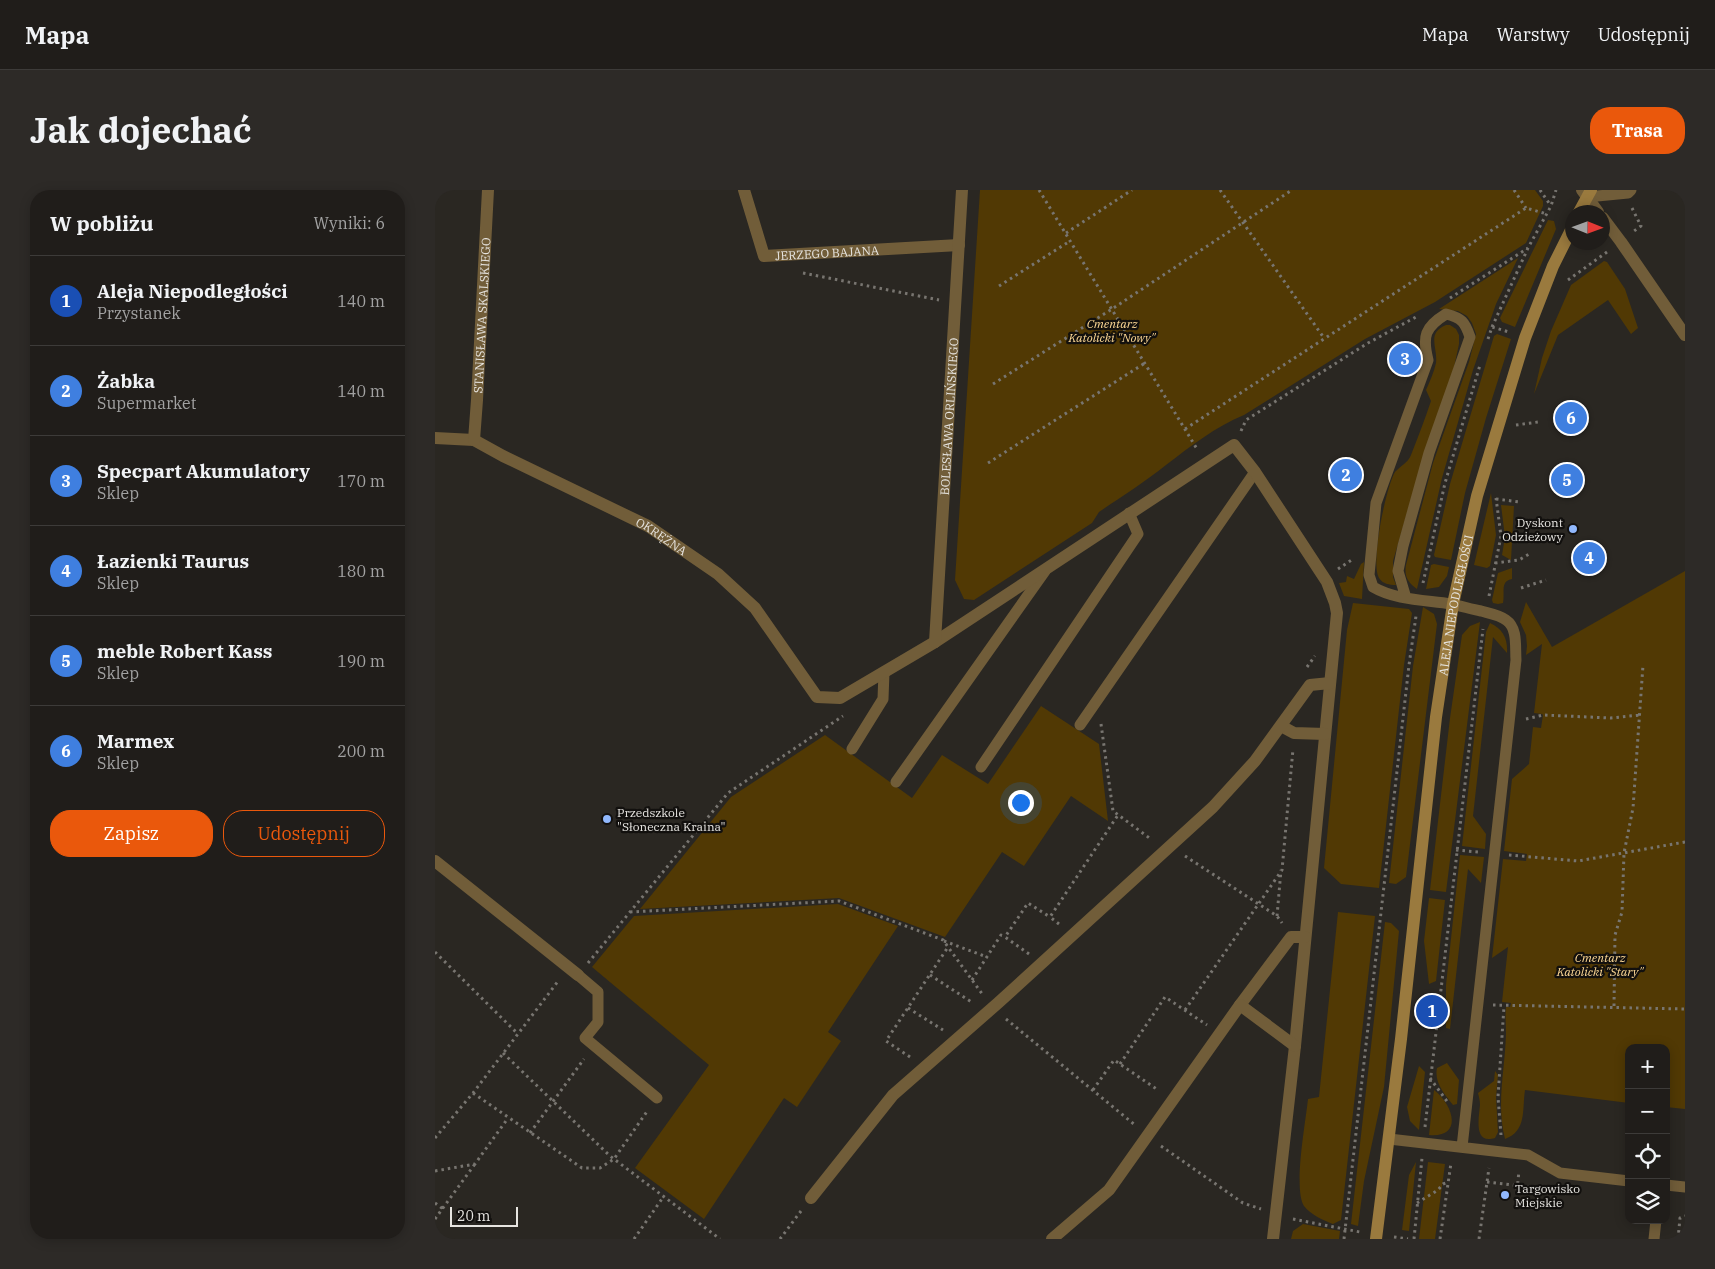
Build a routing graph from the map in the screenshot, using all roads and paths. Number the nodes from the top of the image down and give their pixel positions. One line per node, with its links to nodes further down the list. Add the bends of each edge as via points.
1 (488, 190): 43 (street, STANISŁAWA SKALSKIEGO)
2 (744, 190): 24 (street, JERZEGO BAJANA, via 764,256)
3 (963, 190): 24 (street, BOLESŁAWA ORLIŃSKIEGO)
4 (1039, 190): 20 (path)
5 (1132, 190): 20 (path)
6 (1220, 190): 18 (path)
7 (1293, 190): 18 (path)
8 (1514, 190): 16 (path)
9 (1540, 190): 15 (path)
10 (1556, 190): 15 (path)
11 (1629, 191): 12 (lane); 22 (path, via 1629,201 1641,226)
12 (1587, 192): 13 (street); 14 (street)
13 (1582, 205)
14 (1594, 205)
15 (1551, 206): 17 (path)
16 (1526, 208): 17 (path); 33 (path)
17 (1547, 214): 25 (path)
18 (1243, 223): 29 (path); 33 (path)
19 (1610, 227): 22 (street)
20 (1066, 233): 21 (path)
21 (1070, 241): 26 (path); 29 (path)
22 (1621, 242): 27 (path, via 1569,278); 32 (street)
23 (1565, 243): 34 (street, ALEJA NIEPODLEGŁOŚCI)
24 (959, 245): 63 (street, BOLESŁAWA ORLIŃSKIEGO)
25 (1528, 248): 28 (path); 31 (path)
26 (999, 286)
27 (1565, 286)
28 (1445, 301)
29 (1112, 309): 36 (path); 38 (path)
30 (1423, 314): 44 (path, via 1368,343 1246,420)
31 (1492, 326): 34 (path); 35 (path)
32 (1685, 335)
33 (1324, 338): 41 (path)
34 (1525, 338): 61 (street, ALEJA NIEPODLEGŁOŚCI, via 1477,496)
35 (1486, 345)
36 (1145, 363): 41 (path); 45 (path)
37 (1481, 363): 60 (path, via 1445,483)
38 (993, 384)
39 (1518, 416): 40 (path, via 1516,425)
40 (1537, 422)
41 (1185, 428): 46 (path)
42 (435, 438): 43 (street, OKRĘŻNA)
43 (474, 440): 65 (street, OKRĘŻNA, via 648,526 711,569 755,608 817,697 840,698)
44 (1234, 445): 46 (street); 47 (street)
45 (988, 464)
46 (1207, 464): 51 (street)
47 (1255, 472): 57 (street); 67 (lane)
48 (1498, 490): 49 (path)
49 (1496, 499): 50 (path); 54 (path, via 1501,536)
50 (1520, 502)
51 (1129, 513): 55 (street); 75 (lane, via 1138,534)
52 (1371, 547): 57 (path, via 1334,571); 59 (lane, via 1369,575 1373,587 1384,594); 59 (lane, via 1376,503 1428,360 1425,332 1446,314 1454,316 1465,324 1470,338 1429,453 1403,546 1398,572)
53 (1531, 553): 54 (path, via 1519,560)
54 (1495, 563): 62 (path)
55 (1048, 566): 63 (street); 76 (lane)
56 (1546, 580): 58 (path)
57 (1327, 582): 66 (street, via 1337,613)
58 (1521, 588)
59 (1406, 598): 60 (lane)
60 (1419, 600): 61 (lane); 153 (path)
61 (1453, 604): 62 (lane); 127 (street, ALEJA NIEPODLEGŁOŚCI, via 1437,716)
62 (1485, 612): 80 (path); 125 (lane, via 1507,620 1514,632 1516,660)
63 (935, 642): 65 (street)
64 (1643, 665): 69 (path)
65 (885, 672): 74 (lane, via 883,699)
66 (1330, 683): 71 (street, via 1310,685); 73 (street)
67 (1098, 699): 70 (lane); 77 (path, via 1113,811)
68 (1543, 715): 69 (path, via 1611,718)
69 (1640, 715): 82 (path, via 1633,808)
70 (1080, 725)
71 (1281, 726): 72 (street); 79 (street, via 1255,761 1213,807)
72 (1294, 733): 73 (street); 86 (path)
73 (1325, 734): 94 (street)
74 (851, 749)
75 (981, 767)
76 (896, 782)
77 (1119, 815): 79 (path); 90 (path)
78 (1685, 842): 82 (path)
79 (1166, 850): 91 (street)
80 (1456, 850): 81 (path); 118 (path)
81 (1484, 853)
82 (1624, 853): 84 (path, via 1578,861); 104 (path, via 1622,912 1615,935)
83 (1181, 854): 87 (path)
84 (1504, 855)
85 (435, 861): 100 (street)
86 (1281, 870): 87 (path); 89 (path)
87 (1258, 903): 89 (path); 108 (path)
88 (629, 912): 95 (path, via 839,901)
89 (1277, 916): 93 (path)
90 (1050, 917): 91 (path); 92 (path, via 1028,902)
91 (1073, 934): 99 (street)
92 (1005, 937): 98 (path, via 1001,935); 99 (path)
93 (1291, 937): 94 (street); 103 (street)
94 (1305, 937): 113 (street)
95 (943, 940): 96 (path); 98 (path)
96 (948, 947): 101 (path); 102 (path)
97 (435, 952): 109 (path)
98 (987, 957): 102 (path)
99 (1042, 963): 107 (street)
100 (577, 975): 112 (lane, via 597,992 598,1022 585,1038)
101 (929, 975): 105 (path); 107 (path)
102 (972, 980): 107 (path)
103 (1240, 1005): 110 (street); 113 (street)
104 (1614, 1006): 106 (path); 130 (path, via 1504,1006 1498,1098)
105 (907, 1008): 111 (path); 117 (path, via 885,1041)
106 (1685, 1008)
107 (990, 1010): 111 (street); 114 (path)
108 (1185, 1010): 110 (path); 116 (path, via 1165,997)
109 (518, 1034)
110 (1220, 1034): 122 (street)
111 (957, 1040): 117 (street)
112 (594, 1046): 121 (lane); 123 (path)
113 (1295, 1046): 149 (street)
114 (1045, 1051)
115 (503, 1054): 123 (path)
116 (1120, 1064): 119 (path, via 1114,1060); 122 (path)
117 (925, 1068): 145 (street, via 893,1095)
118 (1430, 1078): 125 (path); 128 (path)
119 (1093, 1090)
120 (473, 1093): 124 (path)
121 (657, 1098): 131 (path)
122 (1173, 1100): 157 (street, via 1109,1190)
123 (553, 1102): 126 (path); 131 (path)
124 (508, 1118): 126 (path); 133 (path)
125 (1465, 1121): 129 (lane)
126 (530, 1133): 131 (path, via 582,1168 600,1168)
127 (1389, 1139): 128 (lane); 160 (street, ALEJA NIEPODLEGŁOŚCI)
128 (1423, 1144): 129 (lane); 147 (path)
129 (1462, 1146): 130 (lane)
130 (1503, 1152): 137 (lane, via 1528,1155 1560,1173)
131 (614, 1158): 144 (path)
132 (1451, 1160): 138 (path)
133 (475, 1164): 136 (path); 148 (path)
134 (1490, 1165): 139 (path)
135 (1519, 1170): 142 (path)
136 (435, 1171)
137 (1625, 1181)
138 (1448, 1182): 147 (path); 162 (path)
139 (1487, 1182): 142 (path); 163 (path)
140 (1670, 1185): 141 (lane)
141 (1685, 1187)
142 (1517, 1188): 143 (path)
143 (1549, 1190)
144 (664, 1196): 154 (path); 155 (path)
145 (811, 1198): 156 (path)
146 (435, 1203): 148 (path)
147 (1417, 1203): 161 (path)
148 (443, 1209): 151 (path)
149 (1277, 1215): 153 (path); 158 (street)
150 (1685, 1216): 165 (path, via 1681,1218)
151 (435, 1219)
152 (1656, 1224): 164 (lane)
153 (1345, 1230): 159 (path)
154 (634, 1239)
155 (719, 1239)
156 (780, 1239)
157 (1052, 1239)
158 (1273, 1239)
159 (1344, 1239)
160 (1376, 1239)
161 (1413, 1239)
162 (1440, 1239)
163 (1479, 1239)
164 (1654, 1239)
165 (1678, 1239)

